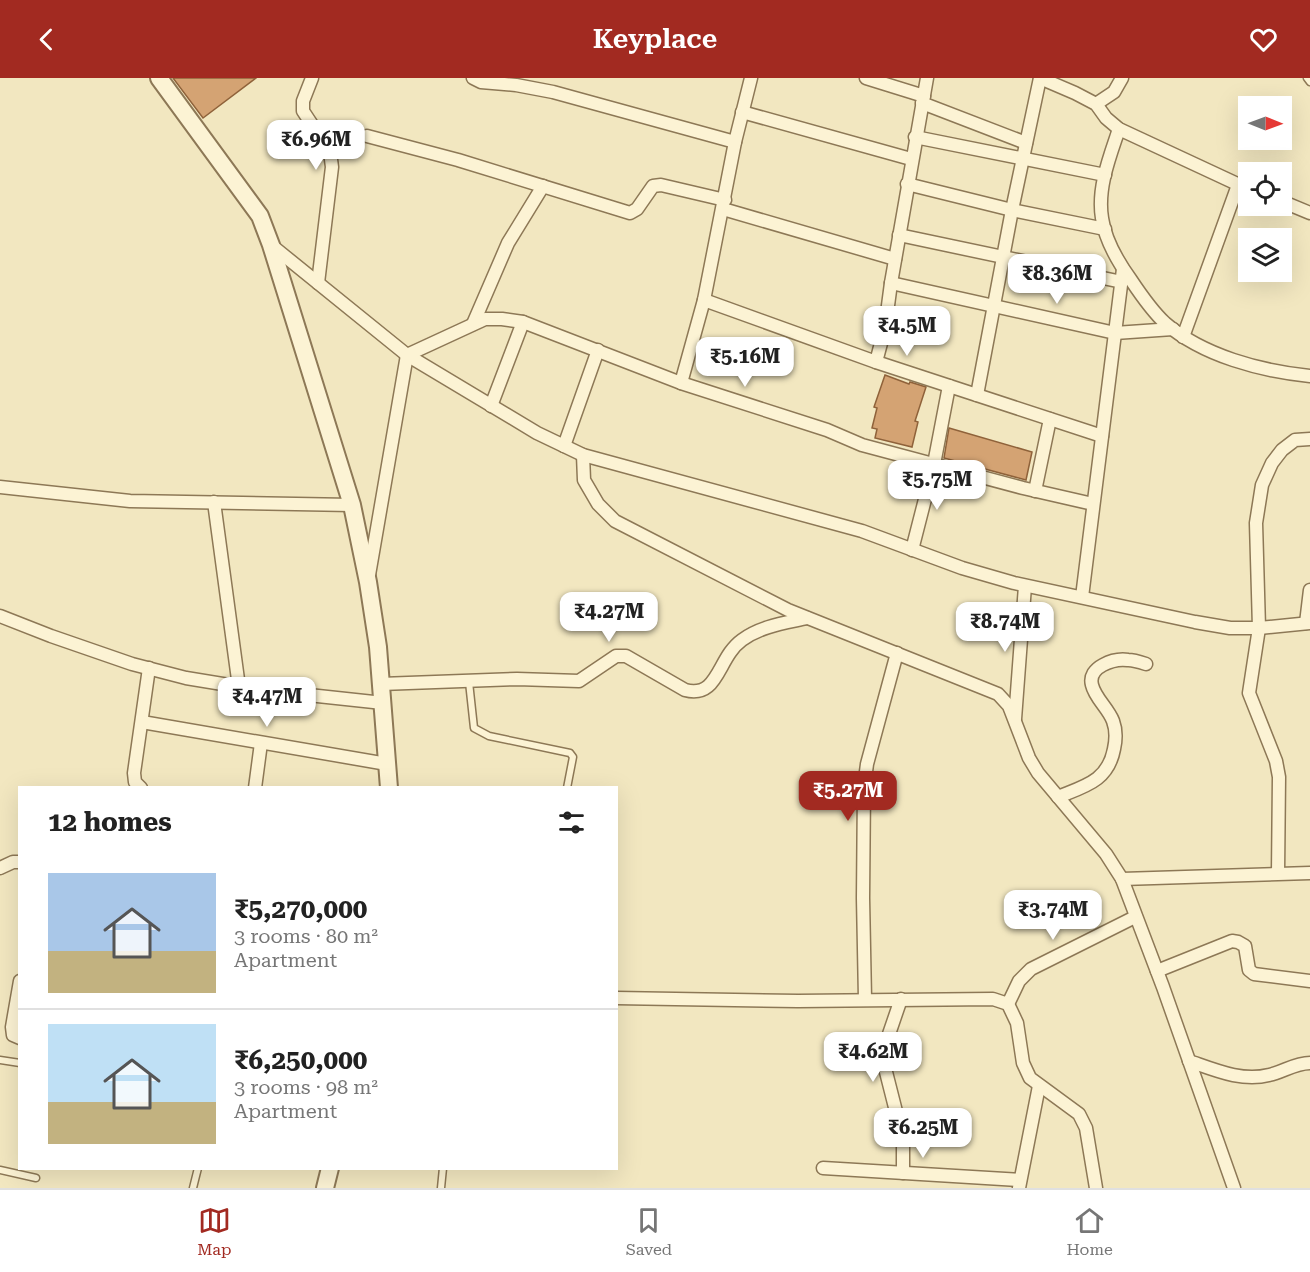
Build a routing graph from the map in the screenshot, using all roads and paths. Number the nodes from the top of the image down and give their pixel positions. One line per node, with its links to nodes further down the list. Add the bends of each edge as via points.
1 (159, 78): 32 (street, via 260,216)
2 (312, 78): 36 (street, via 303,111 330,152 332,167)
3 (473, 78): 17 (street, via 553,92)
4 (751, 78): 13 (street)
5 (866, 78): 11 (street)
6 (927, 78): 11 (street)
7 (1040, 78): 12 (street); 18 (street)
8 (1122, 78): 12 (street, via 1114,92)
9 (1307, 78): 10 (lane)
10 (1310, 82)
11 (923, 99): 16 (street); 18 (street)
12 (1096, 104): 14 (street)
13 (742, 111): 17 (street); 19 (street)
14 (1119, 129): 21 (street); 23 (street)
15 (367, 136): 24 (street)
16 (915, 137): 19 (street); 20 (street)
17 (735, 142): 26 (street)
18 (1026, 142): 20 (street)
19 (911, 159): 22 (street)
20 (1022, 159): 21 (street); 28 (street)
21 (1105, 175): 30 (street, via 1101,217)
22 (907, 184): 28 (street); 31 (street)
23 (1238, 185)
24 (543, 186): 26 (street, via 630,213 653,186 662,185); 41 (street, via 508,243)
25 (1238, 198): 43 (street)
26 (724, 205): 34 (street); 38 (street)
27 (1292, 206): 29 (street)
28 (1011, 210): 30 (street); 33 (street)
29 (1310, 213)
30 (1105, 229): 35 (street)
31 (899, 235): 33 (street); 34 (street)
32 (271, 245): 36 (street); 62 (street)
33 (1002, 258): 35 (street); 39 (street)
34 (895, 259): 37 (street)
35 (1122, 275): 42 (street); 43 (street)
36 (318, 283): 45 (street)
37 (891, 283): 39 (street); 46 (street)
38 (704, 300): 46 (street); 48 (street)
39 (993, 307): 42 (street); 50 (street)
40 (523, 322): 41 (street, via 485,319); 44 (street); 51 (street)
41 (473, 324): 45 (street)
42 (1115, 333): 43 (street); 53 (street)
43 (1178, 333): 47 (street, via 1221,354 1267,369)
44 (598, 350): 48 (street); 55 (street)
45 (407, 355): 51 (street); 64 (street)
46 (876, 362): 49 (street)
47 (1310, 376)
48 (681, 383): 57 (street, via 856,443)
49 (949, 386): 50 (street); 57 (street)
50 (977, 395): 52 (street)
51 (491, 405): 55 (street)
52 (1050, 419): 53 (street); 59 (street)
53 (1102, 436): 61 (street)
54 (1310, 439): 71 (street, via 1295,440 1282,450 1262,485 1256,537)
55 (564, 446): 56 (street)
56 (583, 455): 63 (street, via 861,531); 69 (street, via 584,480 598,504 615,521)
57 (934, 464): 59 (street); 63 (street)
58 (0, 487): 60 (street, via 130,501)
59 (1035, 491): 61 (street)
60 (214, 502): 62 (street); 77 (street)
61 (1094, 504): 67 (street)
62 (352, 505): 64 (street)
63 (912, 550): 65 (street)
64 (368, 582): 76 (street)
65 (1025, 586): 67 (street); 80 (street)
66 (1310, 590): 70 (street)
67 (1082, 597): 71 (street, via 1195,622)
68 (0, 616): 74 (street)
69 (807, 618): 72 (street); 75 (street, via 766,627 742,640 731,649 705,690 695,692 626,656 616,656 579,681)
70 (1308, 623): 71 (street)
71 (1259, 628): 90 (street, via 1249,693 1279,777)
72 (897, 653): 80 (street, via 998,694); 98 (street, via 864,787)
73 (1146, 664): 87 (street, via 1116,660 1095,670 1092,686 1113,723 1114,750 1101,776)
74 (149, 668): 77 (street); 79 (street)
75 (469, 682): 76 (street); 86 (lane, via 474,728 489,736 570,753 573,756)
76 (381, 684): 78 (street)
77 (239, 687): 78 (street)
78 (383, 703): 82 (street)
79 (142, 722): 81 (street); 83 (street, via 134,773)
80 (1015, 723): 87 (street, via 1029,758)
81 (261, 742): 82 (street); 84 (street)
82 (387, 764): 85 (street)
83 (139, 786)
84 (255, 786)
85 (389, 786)
86 (567, 786)
87 (1058, 797): 92 (street)
88 (18, 862): 89 (street)
89 (0, 868)
90 (1278, 873): 91 (street); 92 (street)
91 (1310, 873)
92 (1122, 879): 93 (street)
93 (1135, 917): 94 (street); 100 (street, via 1031,969 1019,981)
94 (1157, 971): 95 (street, via 1232,941 1245,946 1249,970 1254,974); 103 (street)
95 (1310, 981)
96 (18, 992): 101 (street, via 12,1027 13,1035)
97 (618, 998): 98 (street)
98 (865, 999): 99 (street)
99 (901, 999): 100 (street, via 993,999); 112 (street, via 888,1037 885,1068 903,1139)
100 (1008, 1004): 106 (street, via 1017,1023 1023,1063)
101 (18, 1037)
102 (0, 1061): 104 (lane)
103 (1189, 1061): 105 (street, via 1248,1078 1272,1075 1296,1064); 119 (street)
104 (18, 1063)
105 (1310, 1064)
106 (1039, 1086): 114 (street); 118 (street, via 1079,1114 1086,1128)
107 (823, 1168): 112 (street)
108 (0, 1170): 113 (lane)
109 (198, 1170): 115 (lane)
110 (330, 1170): 116 (street)
111 (444, 1170): 117 (lane)
112 (903, 1173): 114 (street)
113 (36, 1178)
114 (1019, 1184)
115 (193, 1188)
116 (325, 1188)
117 (441, 1188)
118 (1096, 1188)
119 (1234, 1188)

